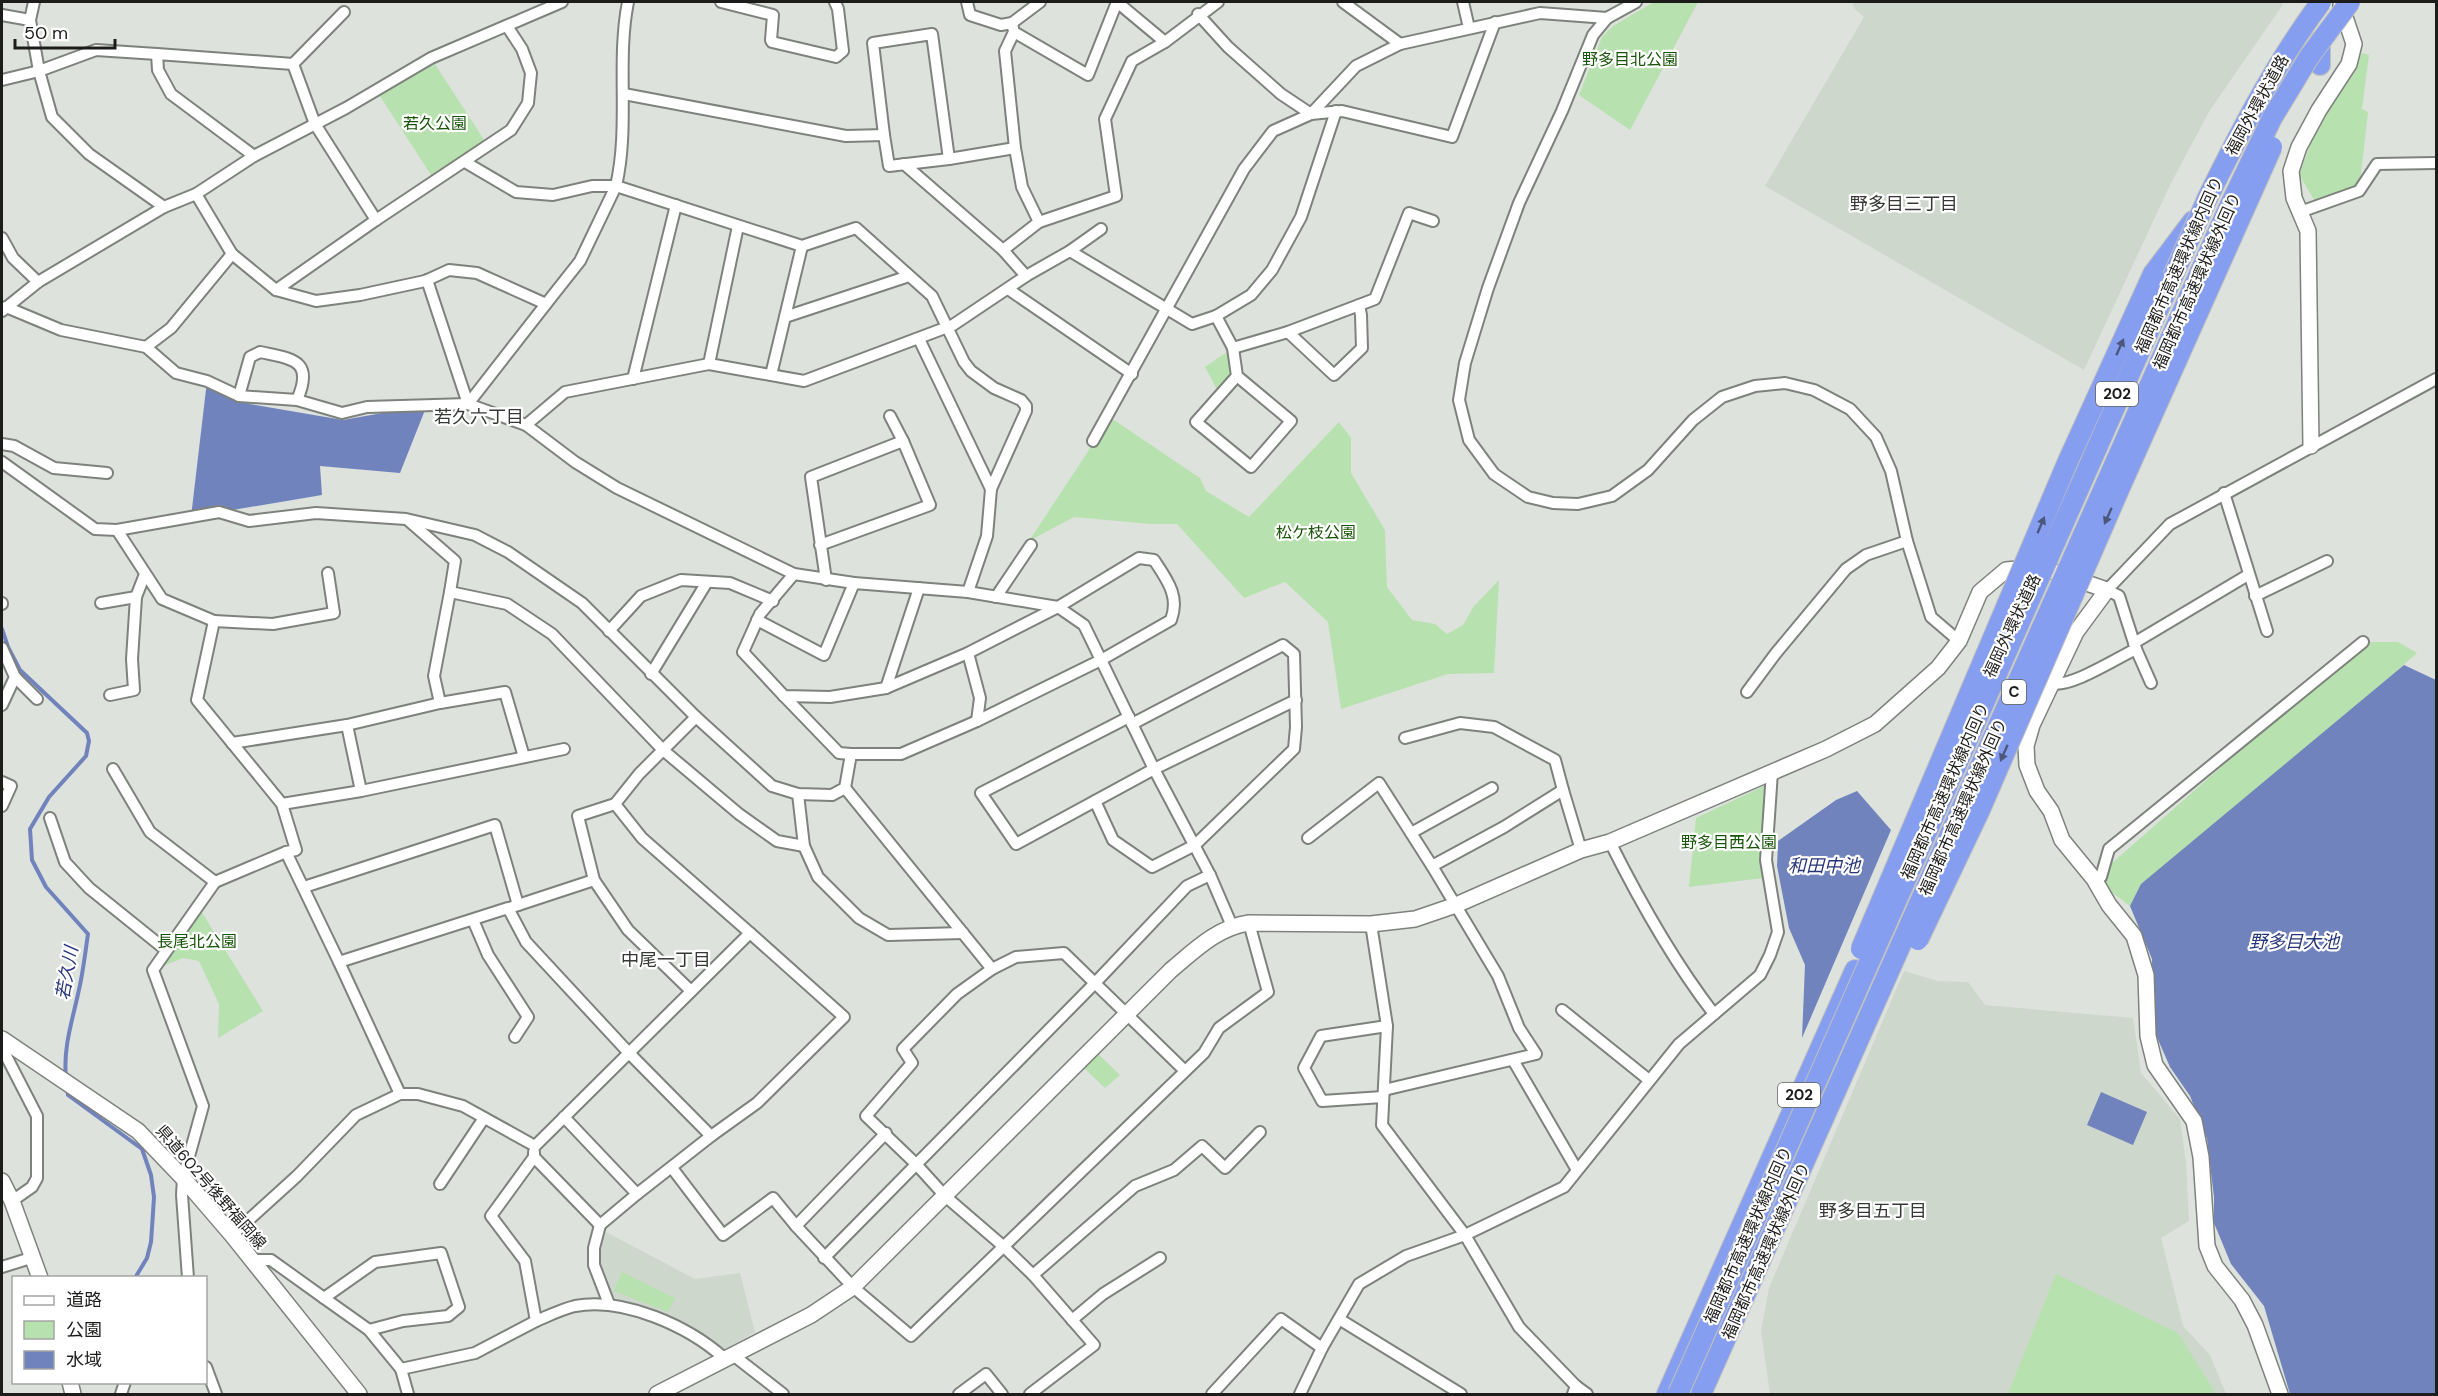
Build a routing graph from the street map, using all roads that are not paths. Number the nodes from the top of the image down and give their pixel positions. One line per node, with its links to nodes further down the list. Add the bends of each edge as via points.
1 (34, 2): 19 (street)
2 (562, 2): 21 (street)
3 (628, 2): 31 (street, via 623,26)
4 (721, 2): 5 (street, via 773,15 772,42 836,57 843,51)
5 (835, 2)
6 (968, 2): 22 (street, via 969,15)
7 (1040, 2): 22 (street)
8 (1117, 2): 22 (street, via 1088,75); 25 (street)
9 (1218, 2): 16 (street)
10 (1343, 2): 26 (street)
11 (1463, 2): 23 (street)
12 (1636, 2): 18 (street)
13 (2322, 2): 46 (highway, 福岡外環状道路 / 202, via 2271,73); 209 (highway, 福岡都市高速環状線内回り / C, bridge, via 2290,43 2208,197)
14 (2344, 5): 24 (highway, 福岡外環状道路 / 202); 47 (street, via 2354,44 2349,64 2299,147 2292,171 2294,198); 174 (highway, 福岡都市高速環状線外回り / C, bridge, via 2272,118 2239,187)
15 (344, 12): 28 (street)
16 (1198, 14): 25 (street); 33 (street, via 1281,94)
17 (2, 15): 19 (street)
18 (1607, 18): 20 (street, via 1540,13); 96 (street, via 1593,35 1519,203 1488,288 1466,363 1460,400 1468,440 1494,474 1528,497 1578,504 1612,496 1648,470 1693,420 1722,397 1755,386 1785,383 1814,390 1850,409 1876,437 1891,471)
19 (30, 20): 29 (street)
20 (1495, 22): 23 (street); 32 (street, via 1452,137)
21 (507, 26): 34 (street, via 431,58); 39 (street, via 522,48 531,72 528,103 511,130)
22 (1013, 27): 36 (street, via 1005,51)
23 (1469, 28): 26 (street)
24 (2320, 41): 104 (highway, 福岡外環状道路 / 202, via 2258,147); 239 (highway, one-way to 239, bridge, via 2320,65 2279,132 1979,812 1801,1195)
25 (1165, 42): 50 (street, via 1132,61 1105,119 1116,196)
26 (1400, 44): 33 (street, via 1356,66)
27 (157, 54): 28 (street); 29 (street, via 96,50); 37 (street, via 158,70 171,94)
28 (293, 64): 34 (street)
29 (39, 71): 30 (street); 45 (street, via 52,117 89,154)
30 (2, 80)
31 (624, 93): 35 (street, via 846,136); 42 (street, via 622,158)
32 (1336, 111): 33 (street); 68 (street, via 1301,217 1272,270 1251,296)
33 (1311, 114): 67 (street, via 1273,131 1244,169)
34 (315, 124): 37 (street); 48 (street)
35 (884, 135): 38 (street, via 873,43 932,34); 41 (street, via 889,166)
36 (1015, 148): 38 (street); 50 (street, via 1022,187)
37 (254, 156): 43 (street)
38 (949, 159): 41 (street)
39 (465, 162): 42 (street, via 516,192 553,195 592,186); 48 (street)
40 (2436, 163): 47 (street, via 2377,164 2359,191)
41 (904, 164): 55 (street)
42 (616, 186): 44 (street); 64 (street, via 580,261)
43 (196, 194): 45 (street); 57 (street)
44 (676, 205): 51 (street); 79 (street)
45 (164, 207): 61 (street)
46 (2201, 211): 100 (highway, 福岡外環状道路 / 202); 209 (highway, one-way to 46, bridge, via 1861,950 2068,461 2153,274)
47 (2300, 212): 89 (street, via 2308,231)
48 (376, 220): 63 (street)
49 (1433, 221): 65 (street, via 1409,213 1375,299)
50 (1039, 222): 55 (street)
51 (738, 226): 54 (street); 75 (street)
52 (1101, 229): 56 (street)
53 (2, 238): 61 (street, via 13,258)
54 (802, 246): 58 (street, via 856,228); 69 (street)
55 (1003, 250): 59 (street)
56 (1070, 251): 59 (street); 67 (street)
57 (232, 254): 63 (street); 73 (street, via 171,328)
58 (909, 276): 69 (street); 70 (street, via 932,296)
59 (1026, 276): 62 (street)
60 (427, 280): 63 (street, via 360,296 316,301); 64 (street, via 449,270 477,273); 83 (street)
61 (38, 282): 66 (street)
62 (1008, 289): 70 (street); 76 (street)
63 (276, 290)
64 (546, 304): 83 (street)
65 (1359, 305): 71 (street); 71 (street, via 1362,348 1334,375)
66 (4, 309): 73 (street, via 61,330)
67 (1166, 309): 68 (street, via 1192,324); 76 (street)
68 (1216, 316): 74 (street)
69 (785, 317): 77 (street)
70 (948, 327): 72 (street); 92 (street, via 971,370 1026,406)
71 (1288, 333): 74 (street)
72 (919, 339): 77 (street, via 804,381); 92 (street)
73 (146, 347): 81 (street, via 176,373 207,381)
74 (1233, 348): 78 (street)
75 (709, 364): 77 (street); 79 (street)
76 (1132, 374): 87 (street)
77 (771, 375)
78 (1238, 376): 78 (street, via 1291,421 1251,467 1196,422)
79 (633, 379): 85 (street, via 565,392)
80 (2436, 379): 89 (street)
81 (239, 396): 82 (street); 82 (street, via 250,357 260,352 295,359 302,369 302,388)
82 (297, 400): 83 (street, via 342,413 367,407)
83 (468, 404): 85 (street)
84 (890, 416): 86 (street)
85 (526, 425): 103 (street, via 617,488)
86 (903, 441): 97 (street, via 811,477); 97 (street, via 930,505)
87 (1093, 441)
88 (2, 444): 91 (street, via 14,446 54,468)
89 (2312, 446): 93 (street)
90 (2, 462): 95 (street, via 95,529)
91 (107, 473)
92 (992, 489): 112 (street, via 987,536)
93 (2223, 493): 105 (street); 110 (street, via 2170,524)
94 (406, 519): 95 (street, via 316,513 249,521 219,512); 111 (street, via 455,561); 121 (street, via 475,536 507,552 582,603)
95 (117, 530): 102 (street)
96 (1906, 541): 123 (street, via 1930,617); 134 (street, via 1866,555 1846,569)
97 (820, 545): 106 (street)
98 (1031, 545): 115 (street)
99 (2327, 561): 113 (street)
100 (2040, 567): 104 (street); 123 (street, via 2006,570 1980,591); 258 (highway, 福岡外環状道路 / 202, bridge, via 1933,797)
101 (328, 573): 120 (street, via 334,613 273,624)
102 (145, 574): 114 (street); 120 (street, via 162,599)
103 (794, 574): 106 (street); 116 (street)
104 (2063, 574): 110 (street); 174 (highway, 福岡外環状道路 / 202, bridge)
105 (2248, 575): 113 (street); 125 (street)
106 (826, 580): 108 (street)
107 (707, 582): 116 (street, via 730,583); 121 (street, via 681,580 641,596); 129 (street)
108 (854, 584): 109 (street); 119 (street, via 824,655)
109 (919, 588): 112 (street); 133 (street)
110 (2107, 590): 125 (street, via 2119,596); 131 (street, via 2076,632)
111 (450, 592): 139 (street, via 434,675); 148 (street, via 507,604 552,634)
112 (968, 592): 115 (street)
113 (2255, 596): 122 (street)
114 (136, 597): 117 (street); 135 (street, via 134,690)
115 (996, 597): 118 (street)
116 (773, 601): 119 (street)
117 (101, 603)
118 (1058, 607): 127 (street); 128 (street, via 1084,625); 128 (street, via 1139,558 1154,560 1169,583 1176,607 1171,620)
119 (758, 620): 136 (street, via 743,652)
120 (214, 621): 146 (street, via 197,700)
121 (609, 631): 129 (street)
122 (2267, 631)
123 (1959, 640): 153 (street, via 1938,668 1875,724)
124 (2363, 642): 175 (street, via 2109,849 2101,877)
125 (2135, 646): 131 (street, via 2070,682 2058,686); 132 (street)
126 (2, 648): 130 (street)
127 (968, 653): 133 (street); 143 (street, via 980,698)
128 (1101, 660): 142 (street); 143 (street)
129 (651, 674): 141 (street)
130 (15, 677): 137 (street); 140 (street)
131 (2051, 683): 175 (street, via 2032,724 2026,746 2027,765 2062,840)
132 (2151, 684)
133 (886, 688): 136 (street, via 830,697)
134 (1747, 692)
135 (110, 695)
136 (784, 696): 149 (street, via 840,753)
137 (37, 699)
138 (1296, 700): 142 (street, via 1294,654 1282,645); 152 (street); 168 (street, via 1294,749)
139 (440, 703): 144 (street); 150 (street, via 505,692)
140 (2, 705)
141 (696, 717): 148 (street); 159 (street, via 772,786)
142 (1130, 720): 152 (street); 160 (street, via 981,793 1016,844)
143 (977, 721): 149 (street, via 901,754)
144 (347, 725): 146 (street); 158 (street)
145 (1405, 738): 157 (street, via 1460,723 1494,727 1555,760)
146 (232, 743): 161 (street)
147 (564, 749): 150 (street)
148 (663, 750): 162 (street); 169 (street, via 777,841)
149 (851, 754): 155 (street)
150 (524, 757): 158 (street)
151 (113, 769): 177 (street, via 150,832)
152 (1155, 769): 160 (street); 168 (street)
153 (1772, 772): 167 (street); 194 (street, via 1766,860 1778,932 1760,975)
154 (2, 782): 163 (street, via 11,786)
155 (845, 788): 159 (street, via 832,795); 186 (street)
156 (1492, 788): 165 (street)
157 (1563, 790): 170 (street); 172 (street)
158 (361, 791): 161 (street)
159 (798, 794): 169 (street)
160 (1095, 801): 168 (street, via 1113,840 1152,867)
161 (282, 804): 171 (street, via 296,850)
162 (615, 804): 176 (street, via 578,816); 185 (street, via 642,838)
163 (2, 807)
164 (50, 818): 187 (street, via 64,862 89,888)
165 (1411, 833): 166 (street, via 1379,783); 172 (street)
166 (1308, 838)
167 (1610, 842): 170 (street); 194 (street, via 1689,981)
168 (1195, 845): 173 (street)
169 (804, 846): 186 (street, via 818,877 859,918 888,935)
170 (1581, 850): 179 (street)
171 (286, 852): 177 (street); 178 (street)
172 (1432, 866): 179 (street)
173 (1210, 874): 184 (street); 190 (street, via 1187,886)
174 (1931, 878): 239 (highway, 福岡都市高速環状線外回り / C, bridge); 260 (highway, 福岡外環状道路 / 202, bridge)
175 (2094, 879): 261 (street, via 2134,936 2146,975 2148,1036 2155,1065 2194,1122 2201,1157 2207,1246 2215,1266 2242,1300 2255,1325)
176 (594, 880): 180 (street); 191 (street, via 628,930)
177 (215, 882): 187 (street)
178 (304, 887): 180 (street, via 495,825); 188 (street)
179 (1456, 905): 183 (street, via 1415,919); 199 (street, via 1498,976 1519,1028 1536,1054)
180 (513, 907): 181 (street); 198 (street, via 526,942)
181 (473, 920): 188 (street); 196 (street, via 488,955 528,1017)
182 (1249, 924): 183 (street); 184 (street); 200 (street, via 1268,992 1219,1028 1204,1053)
183 (1371, 924): 195 (street)
184 (1232, 926): 193 (street, via 1201,944)
185 (750, 933): 191 (street); 208 (street, via 844,1017 758,1103)
186 (963, 933): 189 (street)
187 (166, 951): 214 (street, via 153,970 202,1106)
188 (339, 962): 203 (street)
189 (992, 969): 190 (street, via 1016,957 1064,953); 207 (street, via 957,994 903,1049 912,1063 866,1116)
190 (1095, 983): 193 (street); 211 (street)
191 (691, 991): 198 (street)
192 (1562, 1010): 201 (street)
193 (1127, 1013): 200 (street); 218 (street)
194 (1714, 1014): 201 (street, via 1679,1044)
195 (1387, 1026): 202 (street); 202 (street, via 1321,1036 1304,1068 1322,1101)
196 (515, 1037)
197 (4, 1040): 214 (street, 県道602号後野福岡線, via 138,1131); 219 (street, via 2,1048 37,1116 37,1178 32,1187)
198 (628, 1053): 204 (street); 208 (street)
199 (1513, 1059): 202 (street); 213 (street)
200 (1184, 1070): 224 (street)
201 (1649, 1080): 213 (street)
202 (1383, 1093): 223 (street, via 1382,1125)
203 (400, 1094): 205 (street, via 418,1094 463,1106); 222 (street, via 356,1115)
204 (564, 1117): 210 (street); 217 (street)
205 (484, 1118): 210 (street); 216 (street)
206 (1260, 1132): 230 (street, via 1225,1168 1202,1146 1174,1170 1135,1186)
207 (886, 1133): 211 (street); 221 (street)
208 (711, 1136): 212 (street)
209 (1787, 1149): 259 (highway, 福岡都市高速環状線内回り / C, bridge)
210 (535, 1151): 220 (street); 237 (street, via 490,1216 525,1261)
211 (916, 1164): 218 (street); 226 (street)
212 (672, 1168): 217 (street); 221 (street, via 723,1235 773,1198)
213 (1577, 1170): 223 (street, via 1564,1187)
214 (183, 1178): 222 (street, 県道602号後野福岡線); 232 (street)
215 (2, 1181): 219 (street)
216 (440, 1184)
217 (637, 1194): 220 (street)
218 (945, 1196): 224 (street); 233 (street)
219 (12, 1201): 225 (street)
220 (600, 1225): 235 (street, via 594,1265)
221 (796, 1226): 226 (street)
222 (232, 1235): 228 (street, 県道602号後野福岡線)
223 (1465, 1235): 236 (street, via 1406,1256 1359,1284); 245 (street, via 1520,1327)
224 (1003, 1245): 230 (street); 233 (street, via 911,1336)
225 (34, 1257): 229 (street); 231 (street)
226 (825, 1258): 233 (street)
227 (1160, 1258): 238 (street, via 1102,1294)
228 (251, 1260): 234 (street, via 271,1260); 248 (street, 県道602号後野福岡線)
229 (2, 1267)
230 (1033, 1275): 238 (street)
231 (39, 1276)
232 (188, 1276)
233 (853, 1287): 242 (street, via 811,1315)
234 (324, 1298): 240 (street); 240 (street, via 375,1262 441,1252 459,1307 448,1316)
235 (609, 1304): 237 (street, via 574,1306); 242 (street, via 672,1324)
236 (1339, 1319): 241 (street); 256 (street)
237 (536, 1320): 243 (street, via 475,1353)
238 (1072, 1320): 253 (street, via 1094,1345)
239 (1733, 1323): 260 (highway, 福岡都市高速環状線外回り / C, bridge)
240 (369, 1330): 243 (street)
241 (1322, 1348): 254 (street, via 1281,1319); 255 (street)
242 (729, 1356): 246 (street); 250 (street)
243 (401, 1369): 249 (street)
244 (207, 1370): 247 (street)
245 (1574, 1390): 257 (street)
246 (665, 1393)
247 (216, 1395)
248 (359, 1395)
249 (408, 1395)
250 (783, 1395)
251 (959, 1395): 252 (street, via 986,1374)
252 (1002, 1395)
253 (1030, 1395)
254 (1212, 1395)
255 (1300, 1395)
256 (1461, 1395)
257 (1587, 1395)
258 (1667, 1395)
259 (1678, 1395)
260 (1701, 1395)
261 (2280, 1395)

